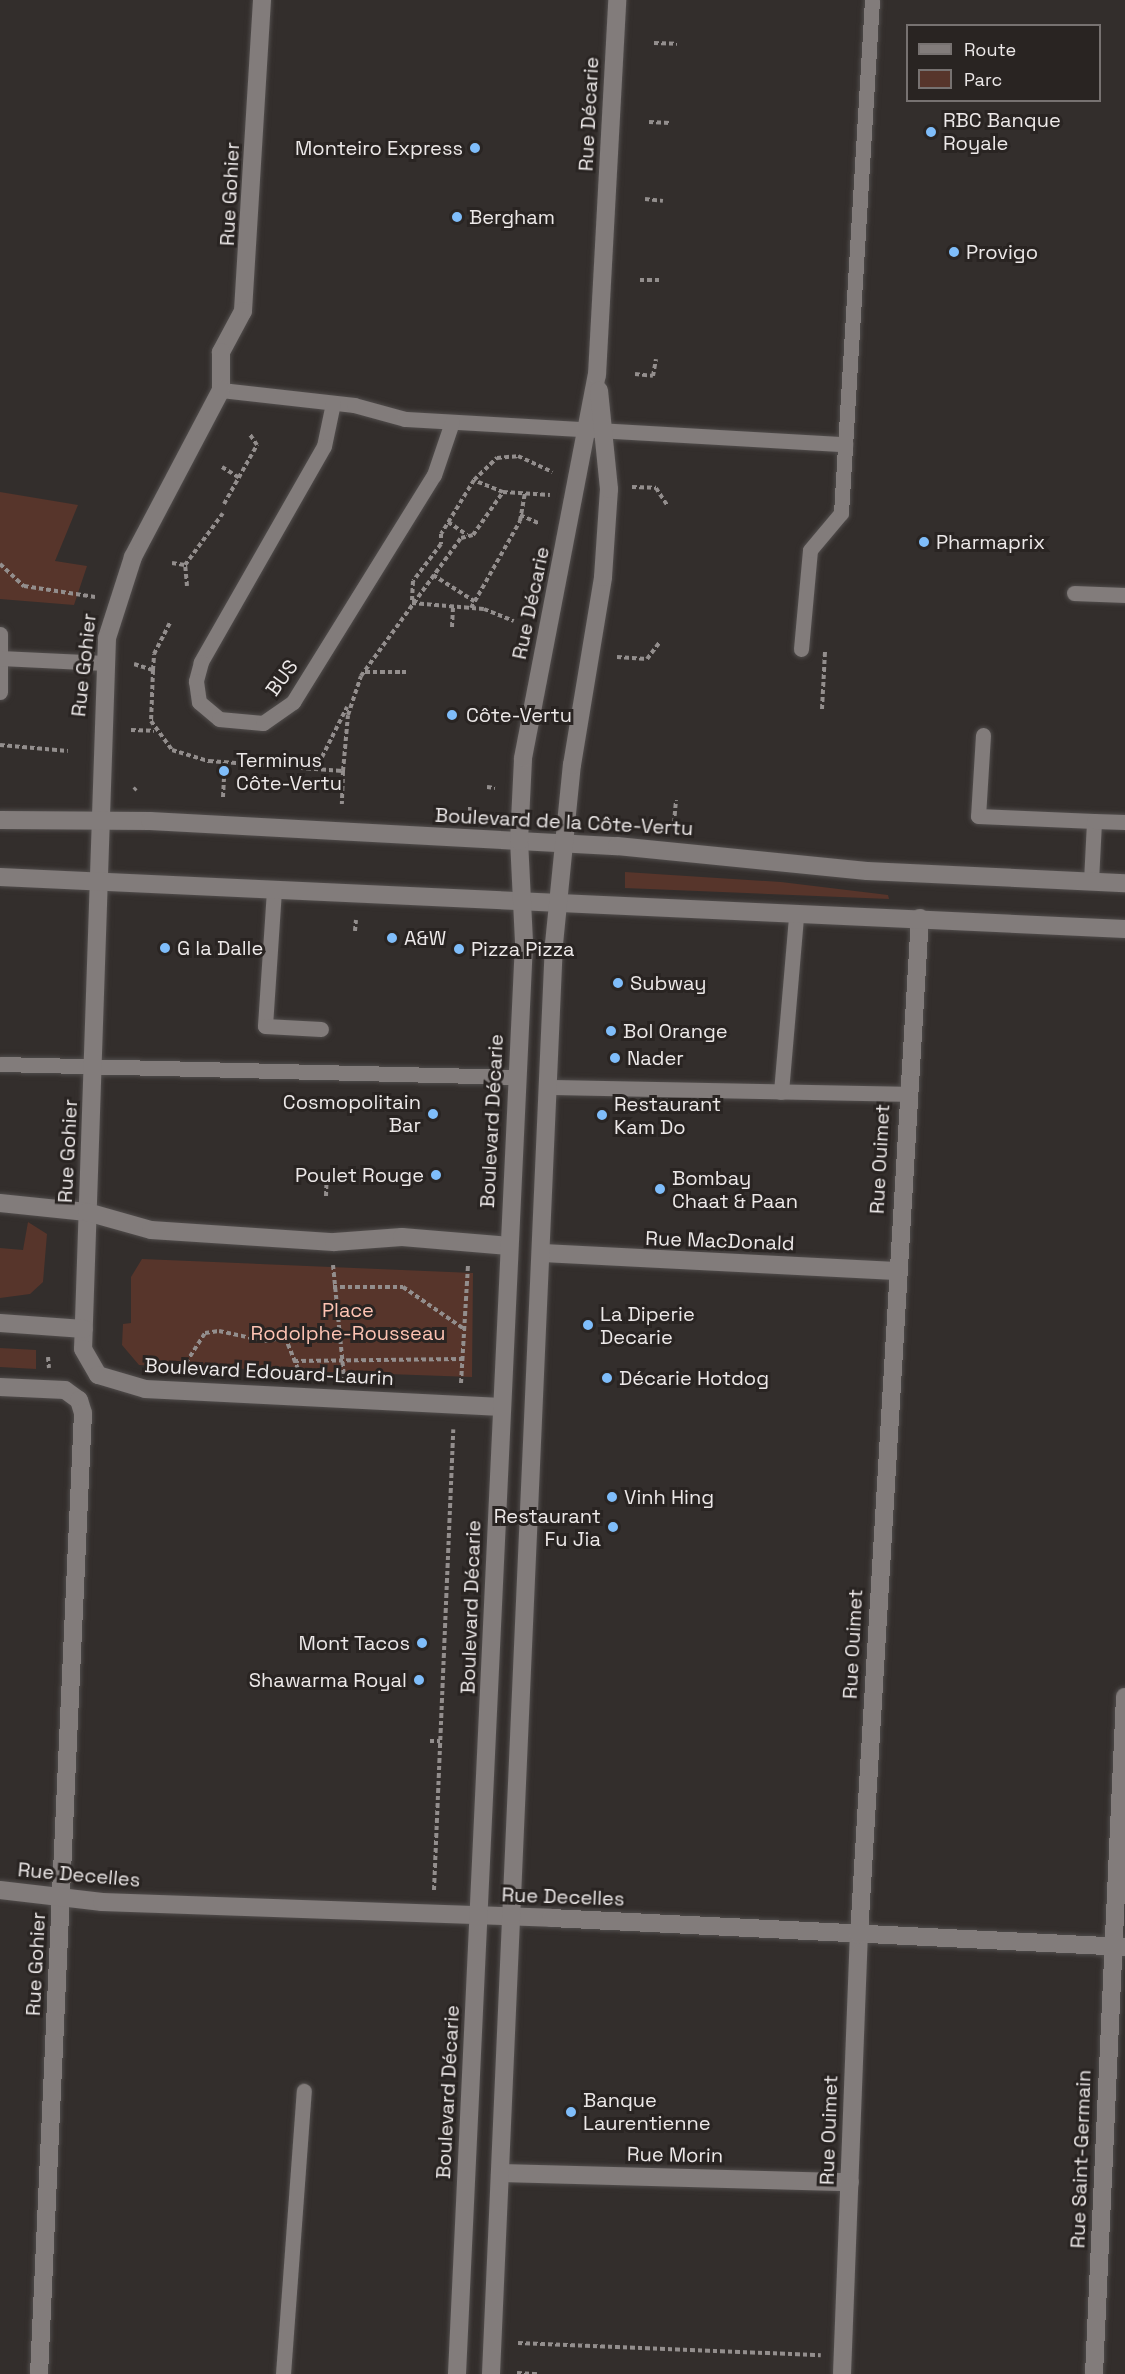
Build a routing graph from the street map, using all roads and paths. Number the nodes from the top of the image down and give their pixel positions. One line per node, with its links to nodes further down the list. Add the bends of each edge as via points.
1 (262, 0): 14 (street, Rue Gohier, via 243,311 221,352)
2 (618, 0): 17 (street, Rue Décarie)
3 (872, 0): 19 (lane)
4 (654, 43): 5 (path)
5 (677, 44)
6 (649, 122): 7 (path)
7 (670, 123)
8 (645, 199): 9 (path)
9 (663, 201)
10 (640, 280): 11 (path)
11 (659, 280)
12 (656, 359): 13 (path, via 653,376)
13 (635, 374)
14 (220, 390): 15 (lane); 57 (street, Rue Gohier, via 125,574 113,606)
15 (333, 403): 16 (lane, via 390,418); 16 (lane, BUS, via 324,446 201,662 196,681 199,702 219,719 263,723 293,702 434,475)
16 (452, 422): 17 (lane)
17 (595, 428): 19 (lane); 86 (street, Rue Décarie, via 529,715); 87 (street, Rue Décarie, via 609,489 603,576 572,765)
18 (249, 433): 22 (path, via 258,441)
19 (845, 444): 54 (lane, via 841,513 816,540 806,564)
20 (222, 467): 22 (path)
21 (553, 472): 23 (path, via 509,455 489,463)
22 (241, 479): 28 (path)
23 (474, 480): 25 (path); 32 (path)
24 (630, 487): 29 (path, via 656,488)
25 (503, 492): 26 (path); 34 (path)
26 (525, 493): 27 (path); 31 (path)
27 (551, 495)
28 (224, 504)
29 (667, 505)
30 (223, 513): 35 (path)
31 (520, 515): 33 (path); 45 (path)
32 (448, 522): 34 (path); 46 (path, via 441,544 413,581)
33 (540, 524)
34 (468, 536): 40 (path)
35 (190, 558): 36 (path); 39 (path)
36 (197, 562)
37 (172, 563): 39 (path)
38 (0, 564): 43 (path, via 24,586)
39 (185, 565): 41 (path)
40 (433, 575): 45 (path); 46 (path)
41 (187, 586)
42 (1074, 593): 44 (lane)
43 (84, 595)
44 (1125, 595)
45 (474, 601): 48 (path)
46 (412, 603): 47 (path); 60 (path)
47 (453, 606): 48 (path); 51 (path)
48 (471, 608): 50 (path)
49 (171, 621): 59 (path, via 154,654)
50 (514, 621)
51 (452, 627)
52 (0, 634): 56 (lane)
53 (660, 642): 55 (path, via 647,659)
54 (801, 649)
55 (617, 657)
56 (1, 658): 57 (lane); 62 (lane)
57 (105, 663): 83 (street, Rue Gohier)
58 (134, 664): 59 (path)
59 (153, 670): 67 (path)
60 (364, 672): 61 (path); 64 (path)
61 (406, 672)
62 (0, 692)
63 (823, 692): 65 (path)
64 (351, 698): 72 (path, via 322,757); 73 (path)
65 (822, 709)
66 (131, 730): 67 (path)
67 (154, 731): 71 (path, via 172,750)
68 (983, 735): 82 (lane, via 978,816)
69 (0, 745): 70 (path)
70 (68, 751)
71 (225, 762): 72 (path); 76 (path)
72 (295, 768): 73 (path)
73 (344, 771): 78 (path)
74 (487, 786): 75 (path)
75 (495, 788)
76 (223, 797)
77 (676, 800): 85 (path)
78 (342, 804)
79 (471, 804): 80 (path)
80 (470, 811)
81 (0, 820): 83 (street, Boulevard de la Côte-Vertu)
82 (1094, 821): 84 (lane); 90 (lane)
83 (100, 822): 86 (street, Boulevard de la Côte-Vertu); 89 (street, Rue Gohier)
84 (1125, 822)
85 (674, 823)
86 (519, 841): 87 (street, Boulevard de la Côte-Vertu); 93 (street, Boulevard Décarie)
87 (566, 843): 90 (street, Boulevard de la Côte-Vertu, via 733,854 867,871); 94 (street)
88 (0, 877): 89 (street)
89 (101, 881): 92 (street); 102 (street, Rue Gohier)
90 (1091, 881): 91 (street, Boulevard de la Côte-Vertu)
91 (1125, 883)
92 (274, 890): 93 (street); 100 (lane, via 264,1026)
93 (521, 900): 94 (street); 103 (street, Boulevard Décarie)
94 (559, 901): 95 (street); 104 (street)
95 (796, 917): 96 (street); 105 (lane)
96 (920, 918): 98 (street); 106 (street, Rue Ouimet)
97 (356, 920): 99 (path)
98 (1125, 929)
99 (355, 931)
100 (321, 1029)
101 (0, 1064): 102 (lane)
102 (94, 1067): 103 (lane); 110 (street, Rue Gohier)
103 (517, 1077): 111 (street, Boulevard Décarie)
104 (548, 1088): 105 (lane); 112 (street)
105 (781, 1092): 106 (lane)
106 (907, 1094): 115 (street, Rue Ouimet)
107 (327, 1166): 108 (path)
108 (326, 1196)
109 (0, 1203): 110 (street)
110 (87, 1212): 111 (street, via 151,1230 334,1242 402,1237); 118 (street, Rue Gohier)
111 (509, 1246): 112 (street); 128 (street, Boulevard Décarie)
112 (542, 1252): 115 (street, Rue MacDonald); 137 (street)
113 (334, 1262): 116 (path)
114 (467, 1267): 119 (path)
115 (897, 1271): 138 (street, Rue Ouimet)
116 (333, 1287): 119 (path, via 403,1287); 120 (path)
117 (0, 1323): 118 (street)
118 (84, 1329): 128 (street, Boulevard Edouard-Laurin, via 83,1349 93,1370 105,1378 144,1389)
119 (464, 1329): 121 (path)
120 (342, 1358): 121 (path); 122 (path); 125 (path)
121 (462, 1359): 126 (path)
122 (294, 1361): 123 (path, via 285,1337 265,1341 211,1331); 124 (path)
123 (181, 1372)
124 (301, 1377)
125 (344, 1379)
126 (461, 1383)
127 (0, 1387): 135 (street, Rue Gohier, via 65,1390 74,1395 83,1413)
128 (502, 1407): 136 (street, Boulevard Décarie)
129 (453, 1426): 132 (path)
130 (1125, 1696): 139 (street, Rue Saint-Germain)
131 (430, 1741): 132 (path)
132 (440, 1741): 134 (path)
133 (0, 1890): 135 (street, Rue Decelles)
134 (434, 1890)
135 (62, 1896): 136 (street, Rue Decelles); 146 (street, Rue Gohier)
136 (479, 1917): 137 (street, Rue Decelles); 148 (street, Boulevard Décarie)
137 (510, 1917): 138 (street, Rue Decelles); 141 (street)
138 (859, 1935): 139 (street, Rue Decelles); 142 (street, Rue Ouimet)
139 (1118, 1947): 151 (street, Rue Saint-Germain)
140 (304, 2091): 147 (lane)
141 (500, 2173): 142 (street, Rue Morin); 149 (street)
142 (850, 2182): 144 (street, Rue Ouimet)
143 (518, 2343): 144 (path)
144 (843, 2365)
145 (517, 2373): 150 (path)
146 (39, 2374)
147 (283, 2374)
148 (457, 2374)
149 (491, 2374)
150 (539, 2374)
151 (1094, 2374)

